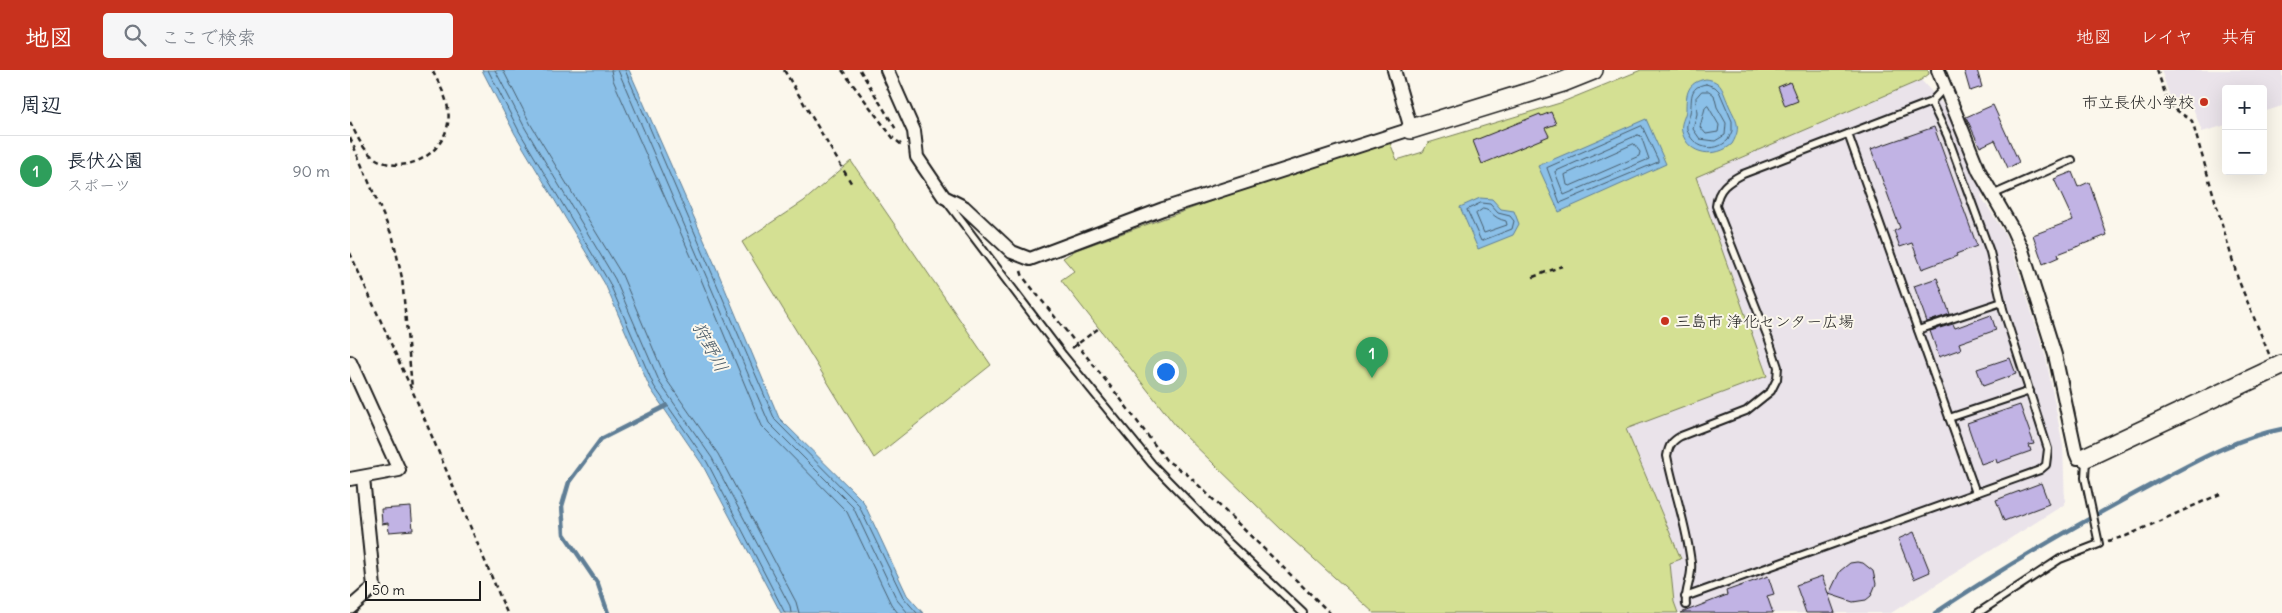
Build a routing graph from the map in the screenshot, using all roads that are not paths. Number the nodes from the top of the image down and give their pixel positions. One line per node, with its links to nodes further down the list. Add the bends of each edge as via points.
1 (887, 70): 11 (street, via 914,132 917,157)
2 (1394, 70): 7 (street)
3 (1593, 70): 7 (street)
4 (1938, 70): 5 (street)
5 (1945, 87): 6 (lane); 10 (street)
6 (1931, 102): 8 (lane); 12 (lane, via 1947,134 1990,252)
7 (1411, 128): 11 (street, via 1030,258 1012,252 964,207)
8 (1848, 134): 13 (lane); 21 (lane, via 1743,174 1722,187 1717,198 1716,206 1778,367 1771,391 1746,411 1681,436 1668,448 1667,456 1686,528 1692,566)
9 (2072, 160): 10 (lane)
10 (1992, 196): 18 (street, via 2022,250 2055,355 2076,453 2078,458)
11 (944, 197): 24 (lane, via 1063,355 1152,464 1229,543)
12 (2002, 302): 13 (lane); 16 (lane)
13 (1918, 330): 17 (lane)
14 (350, 362): 19 (street, via 399,470)
15 (2278, 366): 18 (street)
16 (2030, 390): 17 (lane); 20 (lane, via 2048,449 2046,465)
17 (1949, 418): 20 (lane)
18 (2086, 458): 25 (lane, via 2085,478 2099,544 2060,559)
19 (356, 478): 23 (street, via 374,587)
20 (1976, 493): 21 (lane)
21 (1685, 597): 22 (lane)
22 (1686, 605)
23 (350, 608)
24 (1304, 613)
25 (1978, 613)

